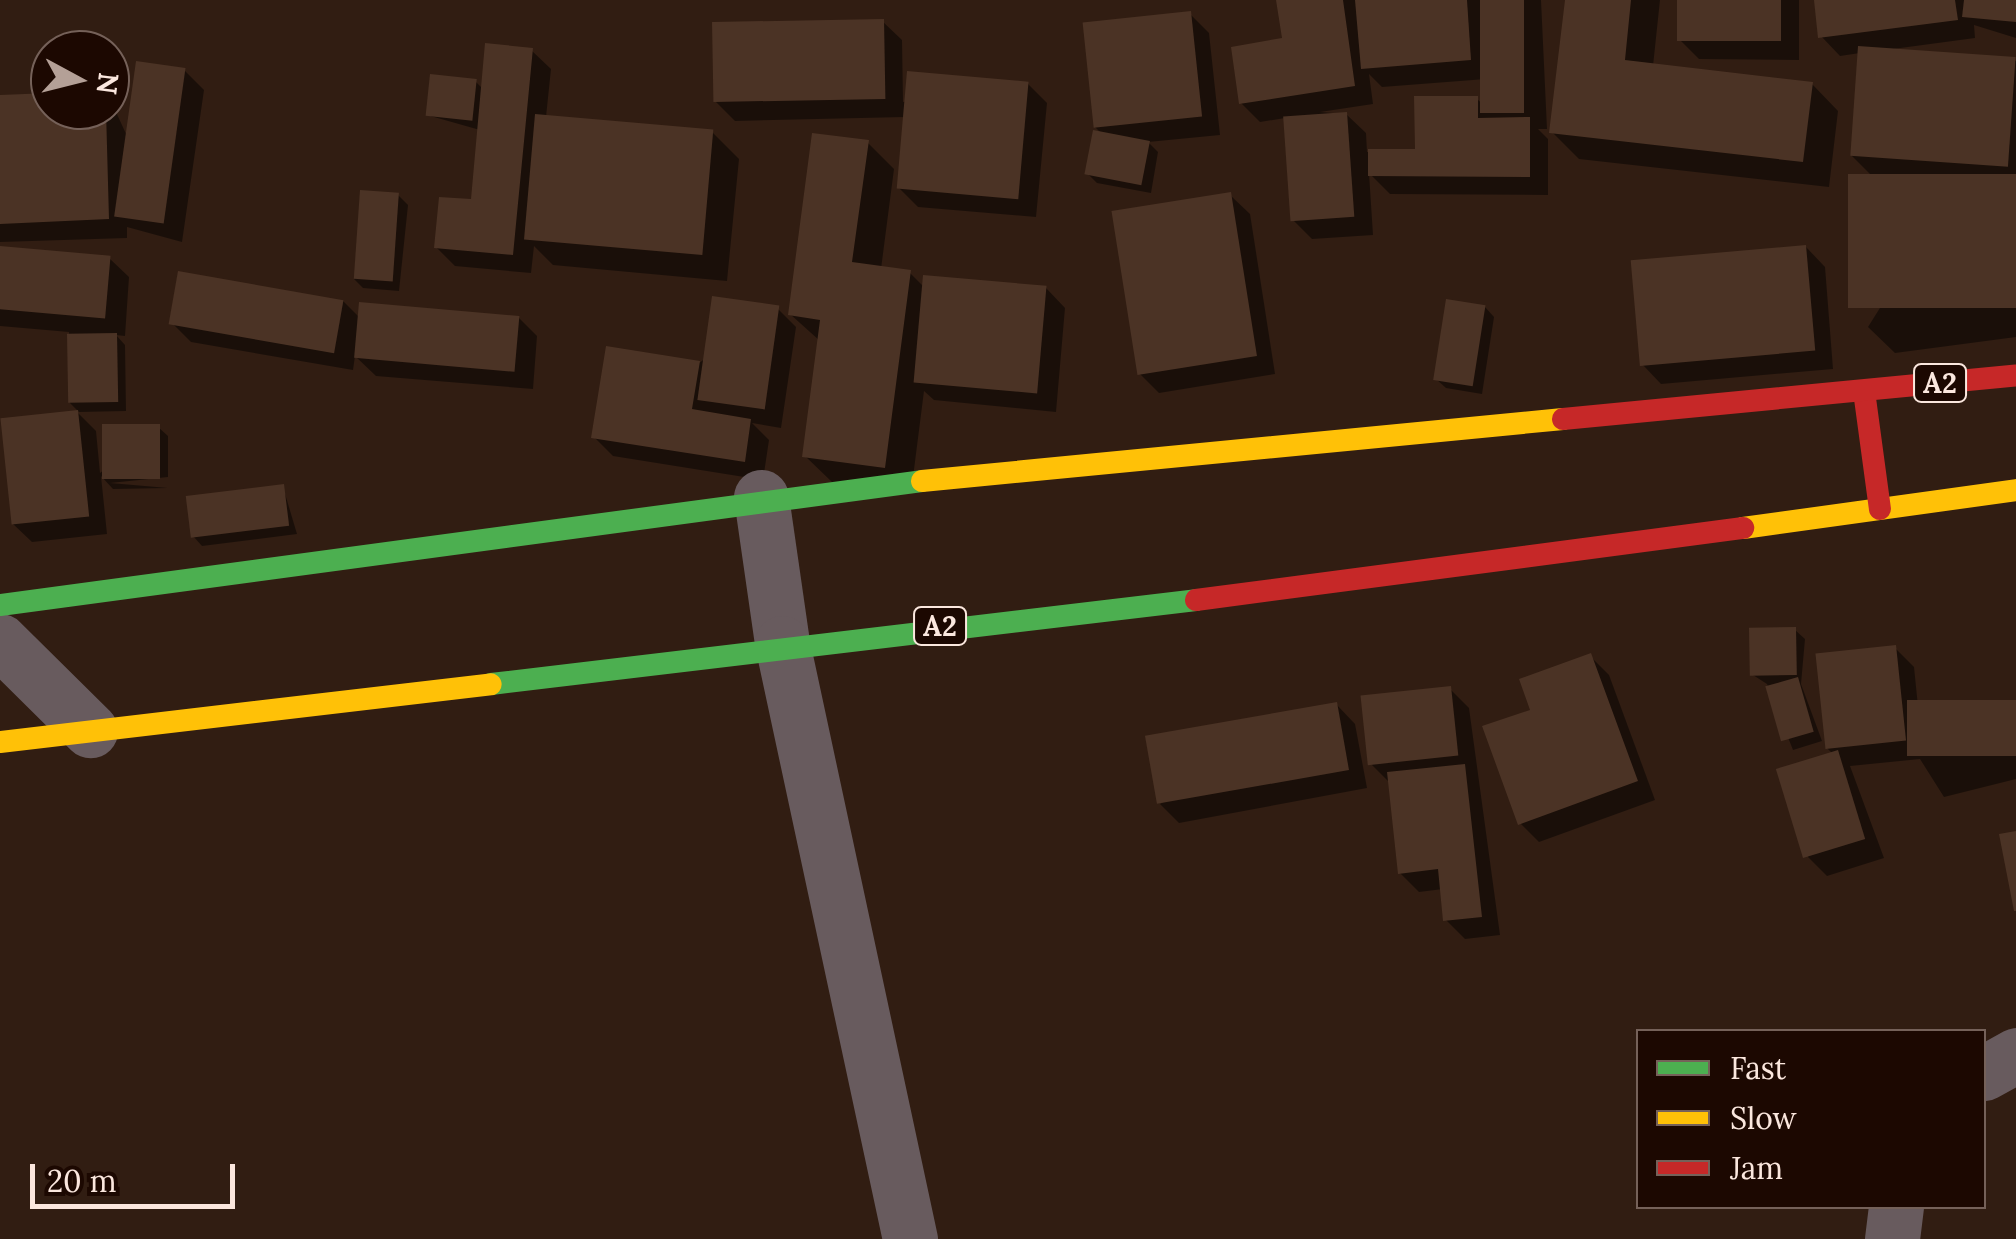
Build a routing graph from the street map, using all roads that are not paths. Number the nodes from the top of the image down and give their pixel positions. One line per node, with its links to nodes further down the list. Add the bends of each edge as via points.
1 (2016, 375): 2 (highway, A2)
2 (1864, 391): 4 (highway, A2); 5 (highway)
3 (2016, 490): 5 (highway, A2)
4 (761, 497): 6 (highway, A2); 8 (street)
5 (1880, 509): 8 (highway, A2, via 1327,586)
6 (0, 605)
7 (0, 640): 9 (street)
8 (782, 643): 9 (highway, A2); 14 (street)
9 (90, 730): 10 (highway, A2)
10 (0, 742)
11 (2016, 1056): 12 (street)
12 (1986, 1072)
13 (1896, 1209): 15 (street)
14 (910, 1239)
15 (1892, 1239)

